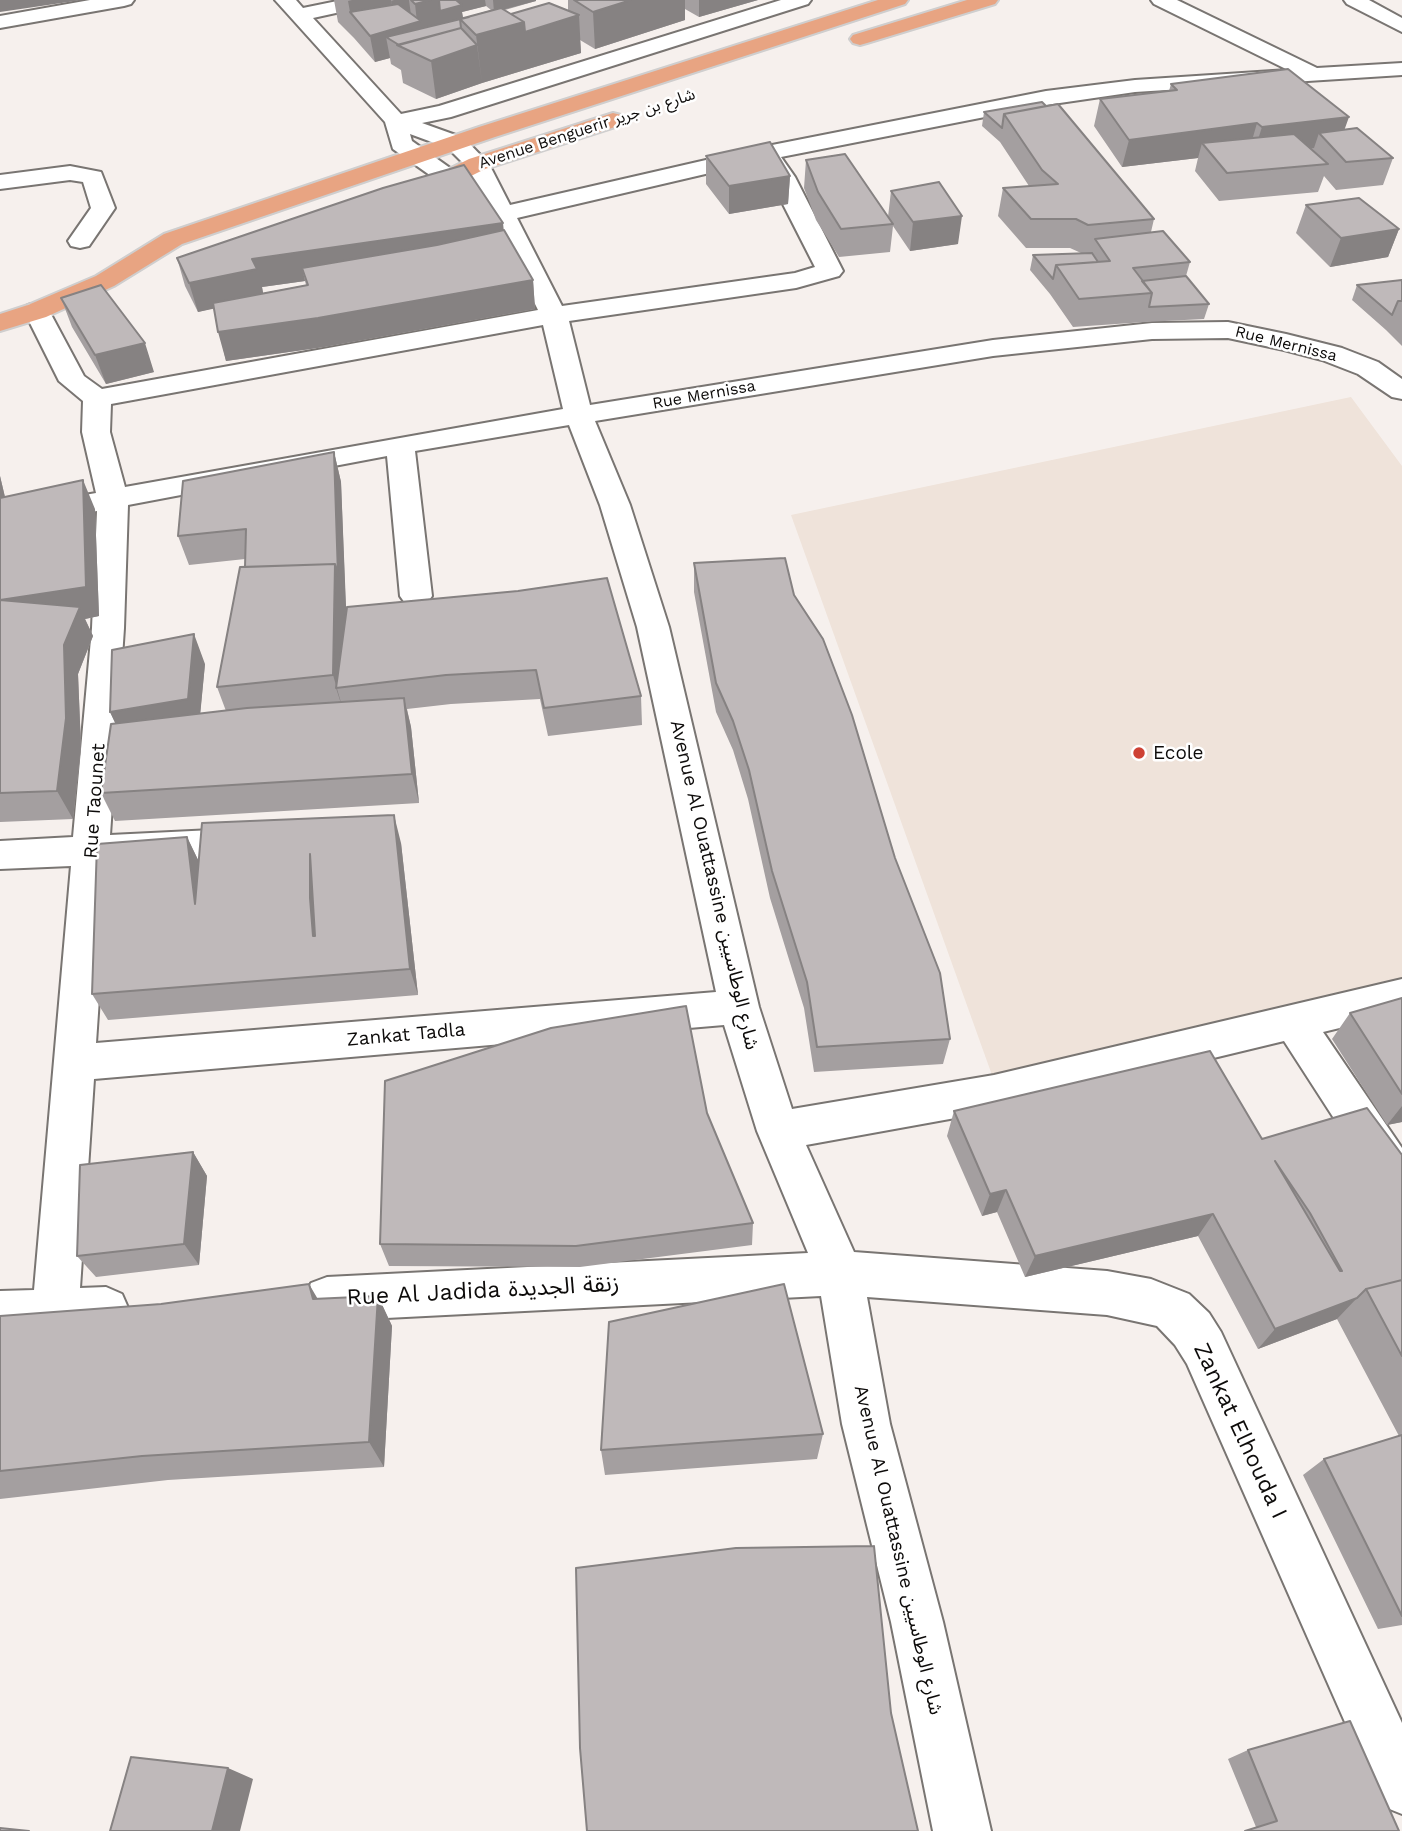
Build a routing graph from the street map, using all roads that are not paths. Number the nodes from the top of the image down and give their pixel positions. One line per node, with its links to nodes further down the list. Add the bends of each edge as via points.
1 (124, 0): 9 (street)
2 (370, 0): 8 (street)
3 (801, 0): 17 (street, via 443,112)
4 (898, 0): 18 (main road, Avenue Benguerir شارع بن جرير)
5 (988, 0): 11 (main road)
6 (1161, 0): 13 (street)
7 (1354, 0): 10 (street)
8 (292, 7): 17 (street, Avenue Al Ouattassine شارع الوطاسيين)
9 (0, 22)
10 (1402, 26)
11 (839, 45)
12 (1402, 69): 13 (street)
13 (1310, 73): 14 (street, via 1135,86)
14 (1046, 98): 16 (street); 19 (street)
15 (639, 112): 23 (main road, Avenue Benguerir شارع بن جرير)
16 (1061, 119)
17 (396, 121): 18 (street, Avenue Al Ouattassine شارع الوطاسيين); 20 (street, Avenue Al Ouattassine شارع الوطاسيين, via 401,144)
18 (456, 143): 20 (main road, Avenue Benguerir شارع بن جرير); 23 (street, Avenue Al Ouattassine شارع الوطاسيين)
19 (767, 153): 23 (street); 29 (street, via 830,271 796,281)
20 (416, 156): 21 (street, Avenue Al Ouattassine شارع الوطاسيين); 27 (main road, Avenue Benguerir شارع بن جرير, via 173,239)
21 (449, 178): 23 (street, Avenue Al Ouattassine شارع الوطاسيين); 23 (main road, Avenue Benguerir شارع بن جرير); 24 (main road, Avenue Benguerir شارع بن جرير)
22 (0, 181): 25 (street, via 70,173 93,177 103,208)
23 (491, 190): 29 (street, Avenue Al Ouattassine شارع الوطاسيين)
24 (397, 196)
25 (80, 241)
26 (165, 269): 27 (main road, Avenue Benguerir شارع بن جرير)
27 (105, 281): 28 (main road, Avenue Benguerir شارع بن جرير)
28 (37, 311): 30 (main road, Avenue Benguerir شارع بن جرير); 32 (street, via 73,381)
29 (554, 315): 32 (street); 33 (street, Avenue Al Ouattassine شارع الوطاسيين)
30 (0, 323)
31 (1402, 391): 33 (street, Rue Mernissa, via 1368,368 1219,319 993,348)
32 (97, 398): 35 (street, Rue Taounet, via 96,432)
33 (579, 416): 34 (street, Rue Mernissa); 42 (street, Avenue Al Ouattassine شارع الوطاسيين, via 615,505 653,627)
34 (400, 445): 35 (street, Rue Mernissa); 37 (street)
35 (113, 499): 36 (street, Rue Mernissa); 39 (street, Rue Taounet)
36 (0, 520)
37 (416, 596)
38 (281, 841): 39 (street)
39 (91, 850): 40 (street); 44 (street, Rue Taounet)
40 (0, 855)
41 (1402, 996): 43 (street)
42 (739, 1007): 44 (street, Zankat Tadla); 45 (street, Avenue Al Ouattassine شارع الوطاسيين)
43 (1293, 1021): 45 (street, via 994,1093); 46 (street)
44 (73, 1063): 50 (street, Rue Taounet)
45 (778, 1131): 47 (street, Avenue Al Ouattassine شارع الوطاسيين)
46 (1402, 1185)
47 (840, 1273): 48 (street, Rue Al Jadida زنقة الجديدة); 52 (street, Zankat Elhouda I, via 1107,1293 1173,1310 1204,1348); 53 (street, Avenue Al Ouattassine شارع الوطاسيين, via 866,1424 918,1622)
48 (289, 1301)
49 (152, 1308): 50 (street)
50 (55, 1312): 51 (street)
51 (0, 1314)
52 (1402, 1786)
53 (962, 1831)

